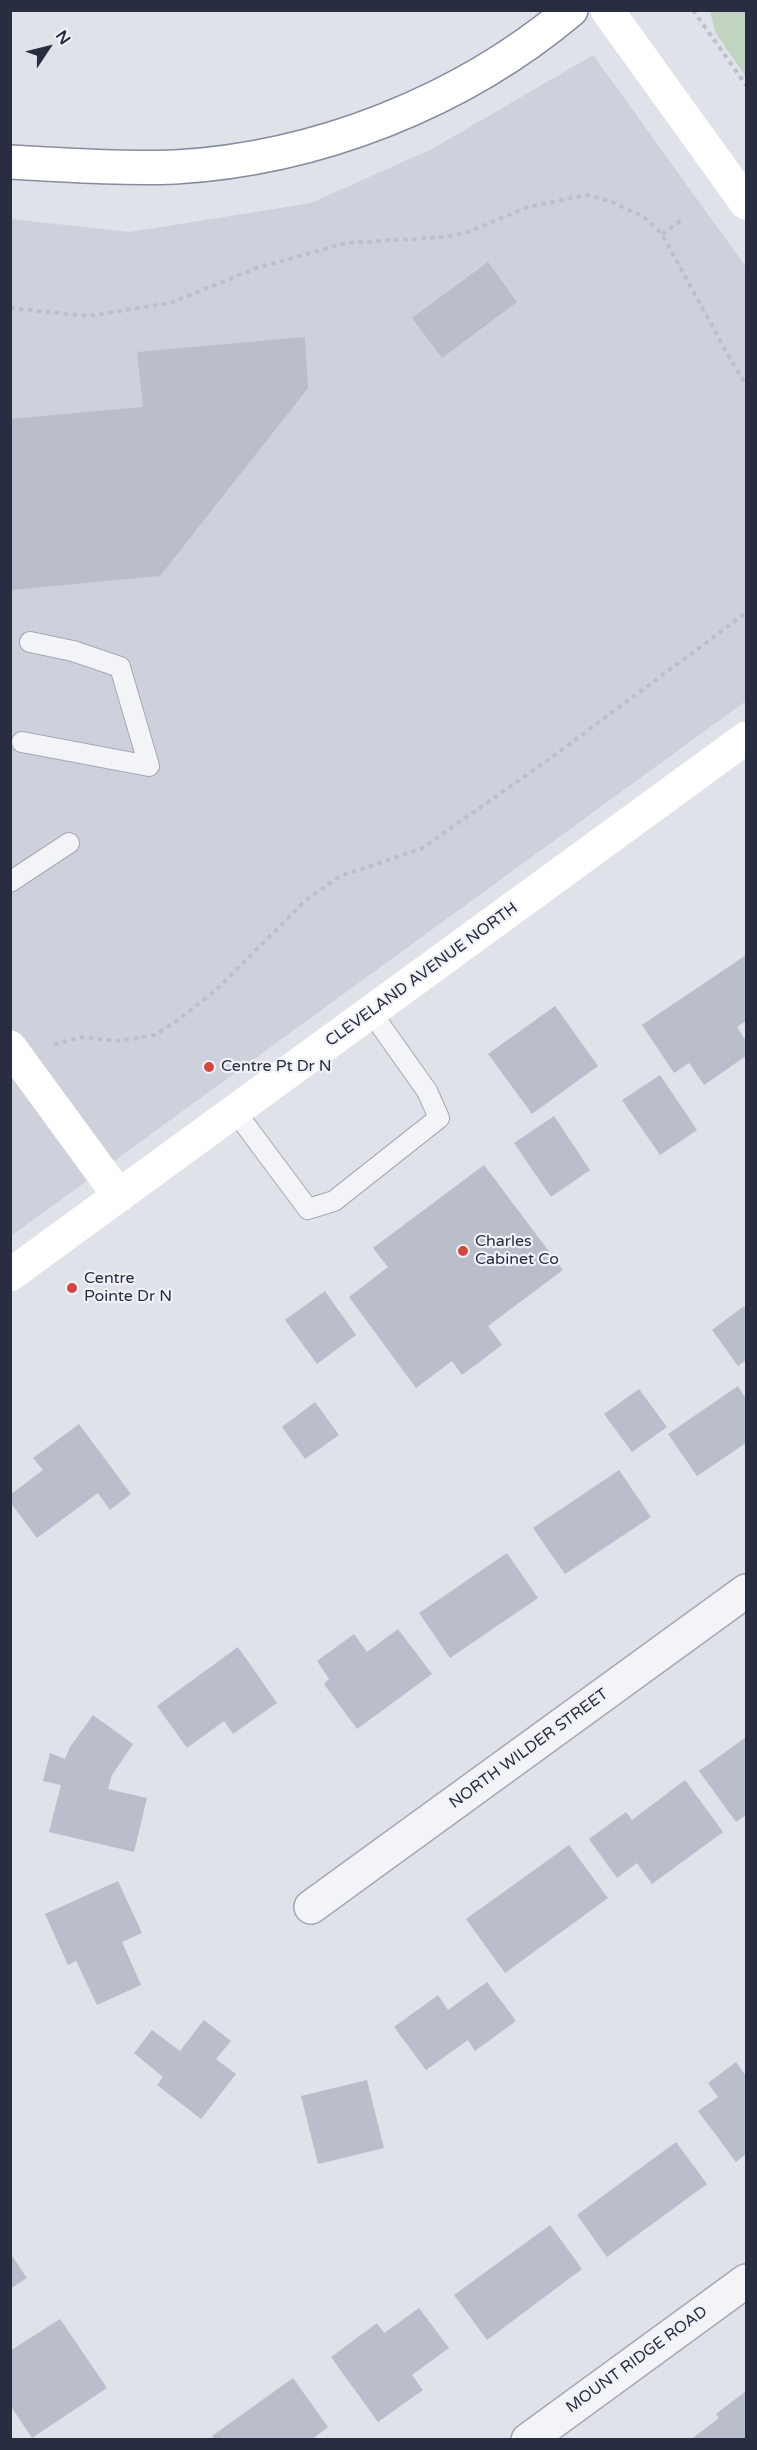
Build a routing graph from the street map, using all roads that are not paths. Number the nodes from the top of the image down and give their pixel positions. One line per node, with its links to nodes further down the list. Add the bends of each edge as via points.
1 (571, 10): 3 (main road, via 490,69 419,106 339,137 254,158 175,167)
2 (607, 10): 4 (main road)
3 (10, 162)
4 (747, 203)
5 (30, 642): 7 (lane, via 120,667 149,766)
6 (747, 738): 10 (main road, CLEVELAND AVENUE NORTH)
7 (22, 742)
8 (69, 843): 9 (lane)
9 (10, 882)
10 (371, 1012): 12 (main road, CLEVELAND AVENUE NORTH); 12 (lane, via 427,1091 440,1118 334,1201 308,1209)
11 (18, 1058): 13 (main road)
12 (235, 1111): 13 (main road, CLEVELAND AVENUE NORTH)
13 (119, 1196): 14 (main road, CLEVELAND AVENUE NORTH)
14 (10, 1275)
15 (747, 1591): 16 (street, NORTH WILDER STREET)
16 (311, 1907)
17 (747, 2281): 18 (street, MOUNT RIDGE ROAD)
18 (528, 2439)

